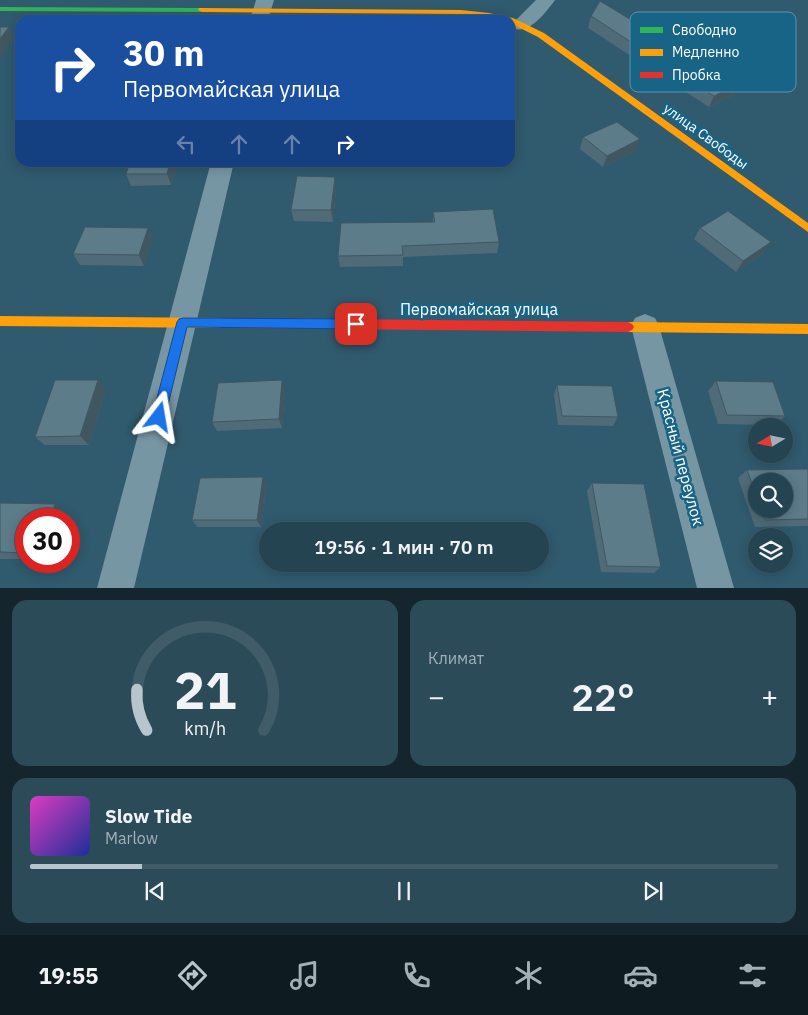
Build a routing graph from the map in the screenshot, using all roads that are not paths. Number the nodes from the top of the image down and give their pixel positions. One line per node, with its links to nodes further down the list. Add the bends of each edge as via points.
1 (546, 0): 5 (street)
2 (0, 9): 3 (main road, улица Свободы)
3 (262, 10): 4 (main road, улица Свободы)
4 (480, 15)
5 (515, 21)
6 (515, 22): 8 (main road, улица Свободы, via 541,35)
7 (222, 167): 10 (street)
8 (808, 228)
9 (0, 321): 10 (main road, Первомайская улица)
10 (183, 322): 11 (main road, Первомайская улица); 13 (street)
11 (646, 326): 12 (main road, Первомайская улица); 14 (street, Красный переулок)
12 (808, 329)
13 (115, 588)
14 (716, 588)

